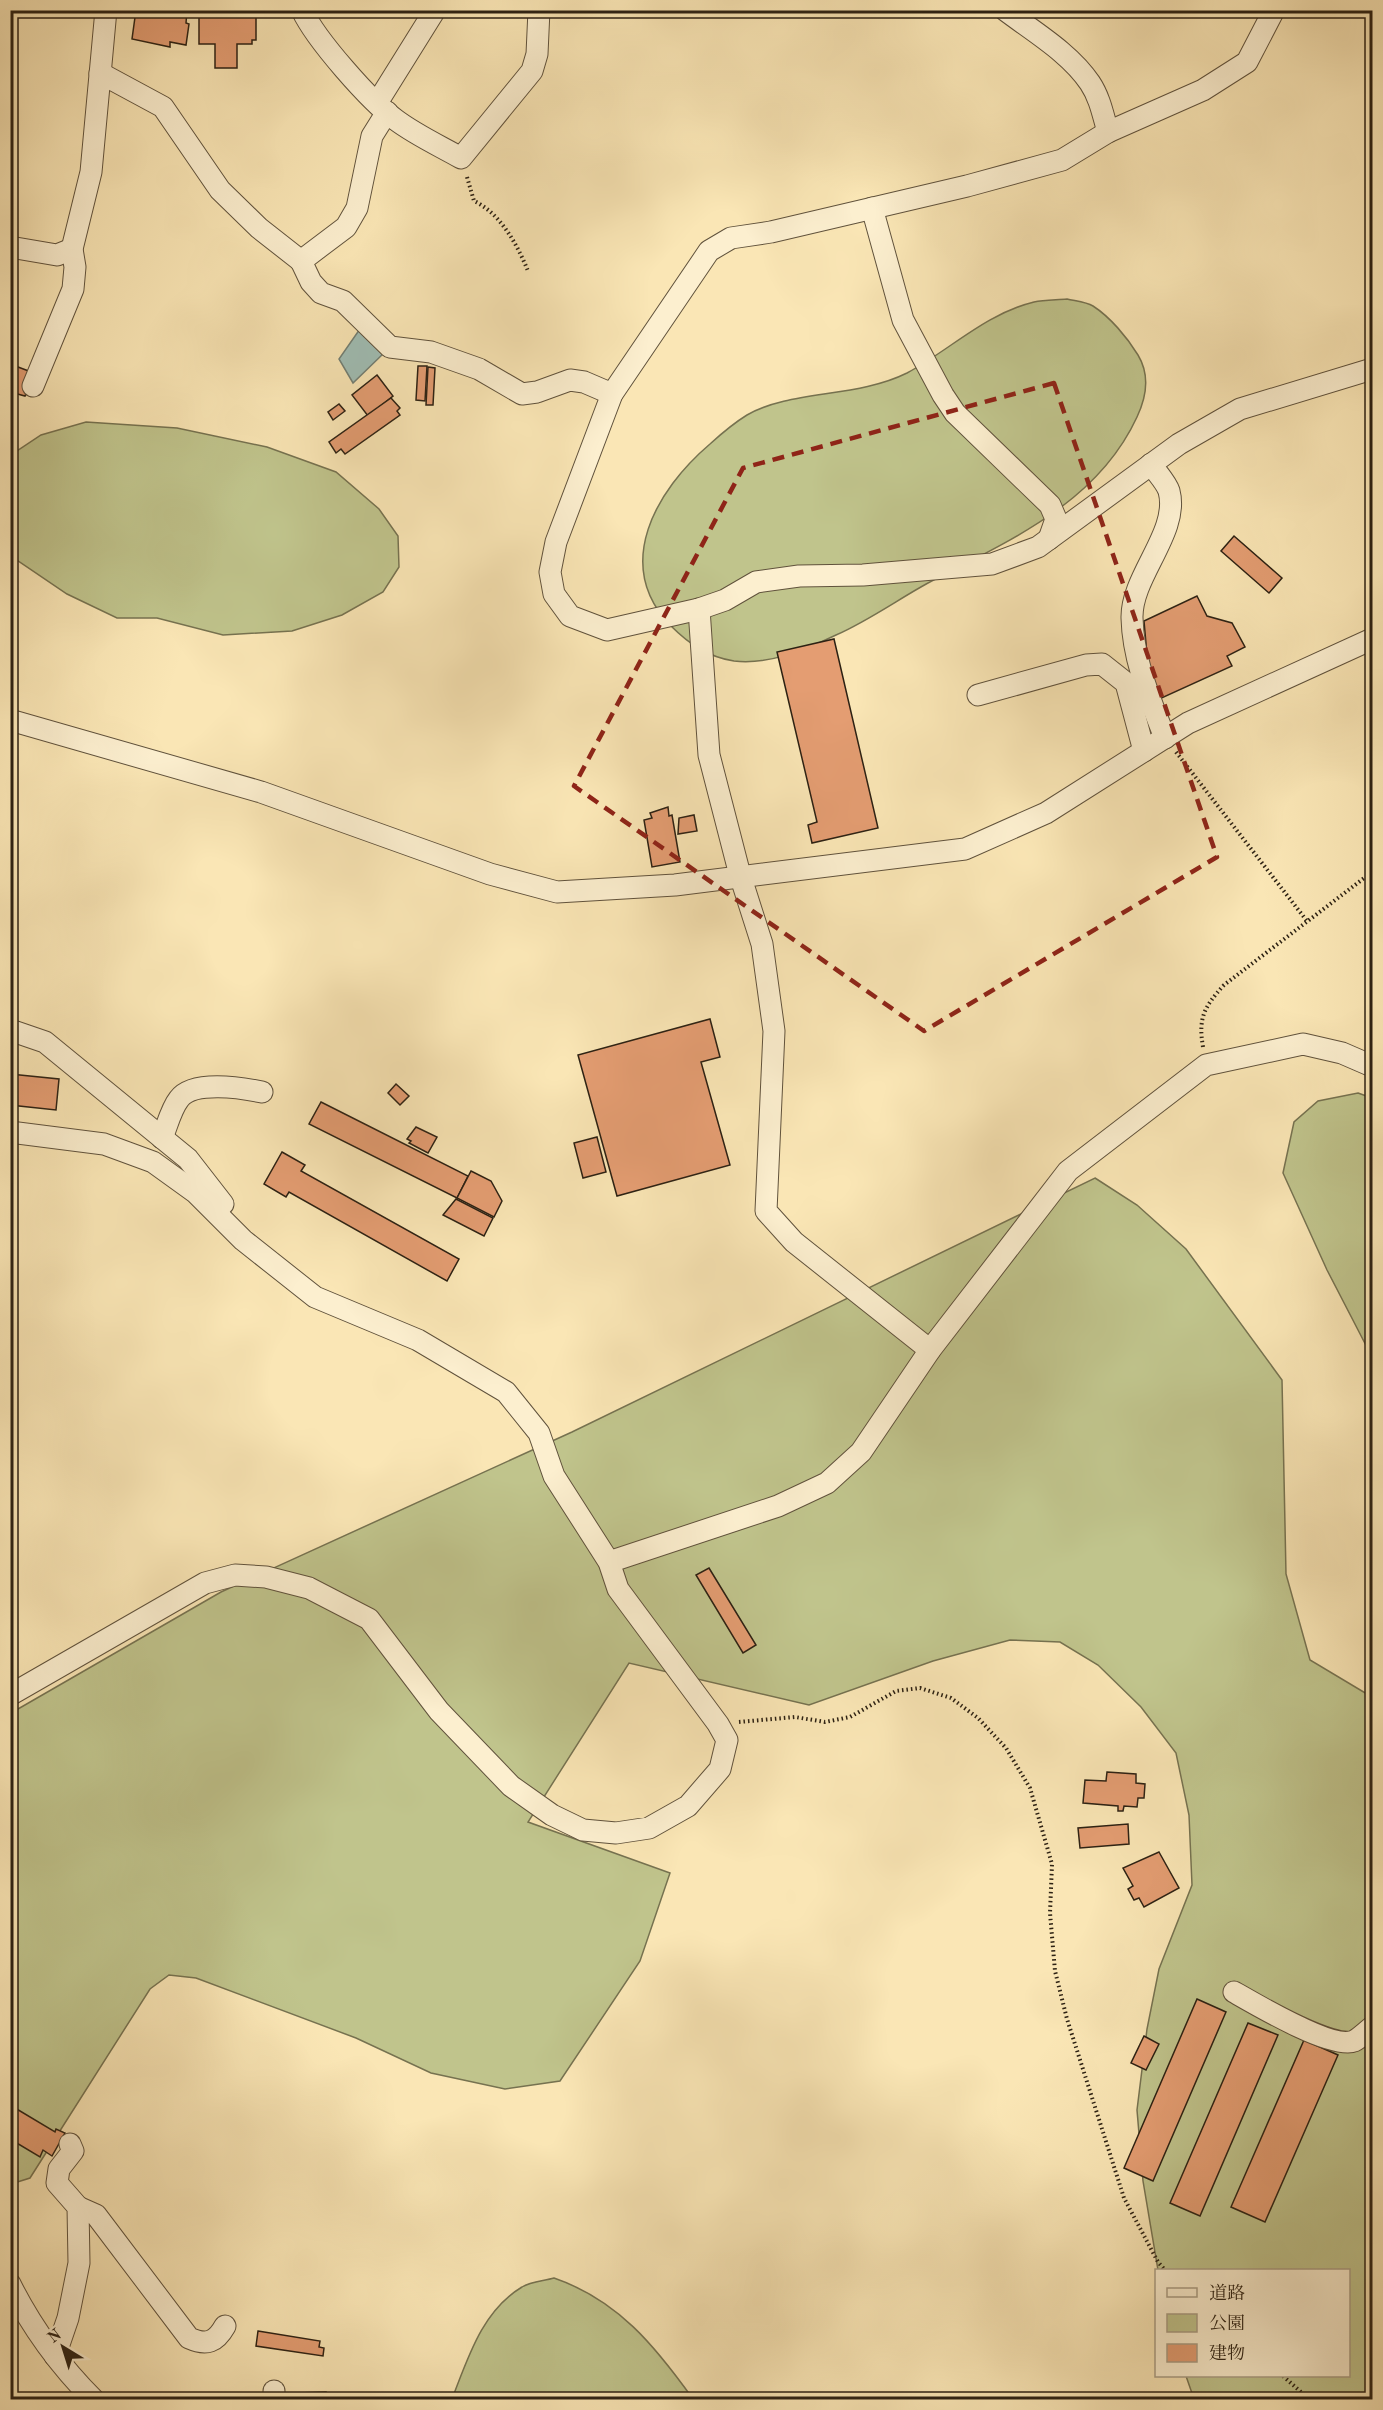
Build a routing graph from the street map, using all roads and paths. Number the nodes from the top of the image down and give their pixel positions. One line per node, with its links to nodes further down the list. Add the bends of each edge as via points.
1 (106, 10): 7 (street)
2 (302, 10): 8 (street, via 326,47)
3 (435, 10): 8 (street)
4 (539, 10): 10 (street, via 537,54 532,71)
5 (1005, 10): 9 (street, via 1061,52 1090,83)
6 (1274, 10): 9 (street, via 1247,62 1203,90)
7 (100, 73): 13 (street, via 91,172); 14 (street, via 163,107 220,190)
8 (382, 107): 10 (street, via 396,120); 14 (street, via 352,218 346,227)
9 (1108, 132): 11 (street, via 1062,160)
10 (461, 158): 15 (path, via 474,201 486,206 518,245)
11 (872, 208): 18 (street, via 731,238 709,251); 20 (street, via 903,320 956,413 1050,506 1056,519)
12 (10, 247): 13 (street, via 57,255)
13 (72, 249): 17 (street, via 73,289)
14 (301, 261): 18 (street, via 321,293 343,301 390,347 430,352 478,369 522,394 570,380)
15 (528, 271)
16 (1372, 369): 19 (street, via 1240,409)
17 (33, 386)
18 (612, 394): 21 (street, via 556,542 550,572 554,594 570,616 607,630)
19 (1151, 464): 20 (street); 25 (street, via 1169,491 1168,521 1137,592 1132,617 1142,680)
20 (1049, 539): 21 (street, via 992,564 756,582)
21 (699, 609): 28 (street, via 709,755)
22 (1372, 639): 25 (street, via 1188,723)
23 (978, 695): 26 (street, via 1102,664 1126,682)
24 (10, 720): 28 (street, via 261,792 490,874 557,892 675,885)
25 (1165, 738): 26 (street); 29 (path)
26 (1144, 751): 28 (street, via 1046,813 965,849)
27 (1372, 872): 29 (path)
28 (740, 875): 37 (street, via 762,944 774,1031 766,1211 794,1242)
29 (1307, 921): 31 (path, via 1209,1001 1200,1025)
30 (10, 1030): 35 (street, via 45,1042)
31 (1206, 1065): 32 (street, via 1303,1044 1342,1053); 37 (street, via 1068,1172)
32 (1372, 1066)
33 (262, 1092): 35 (street, via 229,1086 191,1091 179,1098)
34 (10, 1132): 36 (street, via 104,1144 153,1162 196,1193)
35 (162, 1138): 36 (street, via 188,1159 223,1204)
36 (228, 1225): 38 (street, via 315,1298 418,1340 506,1392 538,1433 554,1476)
37 (930, 1350): 38 (street, via 861,1452 827,1483 778,1506)
38 (609, 1562): 40 (street, via 618,1588)
39 (10, 1695): 40 (street, via 205,1583 235,1575 266,1577 309,1588 369,1619 439,1711 511,1786 552,1815 583,1830 616,1833 649,1828 688,1806 720,1769 727,1740)
40 (718, 1724): 45 (path, via 795,1717 825,1722 842,1719 896,1690 920,1688 951,1698 978,1718 1006,1748 1030,1788 1052,1864 1050,1913 1055,1971 1067,2019 1124,2198)
41 (1234, 1992): 42 (street, via 1282,2019 1339,2042 1353,2041)
42 (1372, 2027)
43 (70, 2144): 44 (street, via 73,2151 59,2169 57,2183)
44 (78, 2206): 47 (street, via 96,2215 189,2338 211,2342); 48 (street, via 79,2263 68,2318)
45 (1163, 2269)
46 (10, 2284): 48 (street, via 28,2321)
47 (225, 2326)
48 (55, 2356): 50 (street)
49 (1285, 2377): 51 (path)
50 (94, 2400)
51 (1310, 2400)

